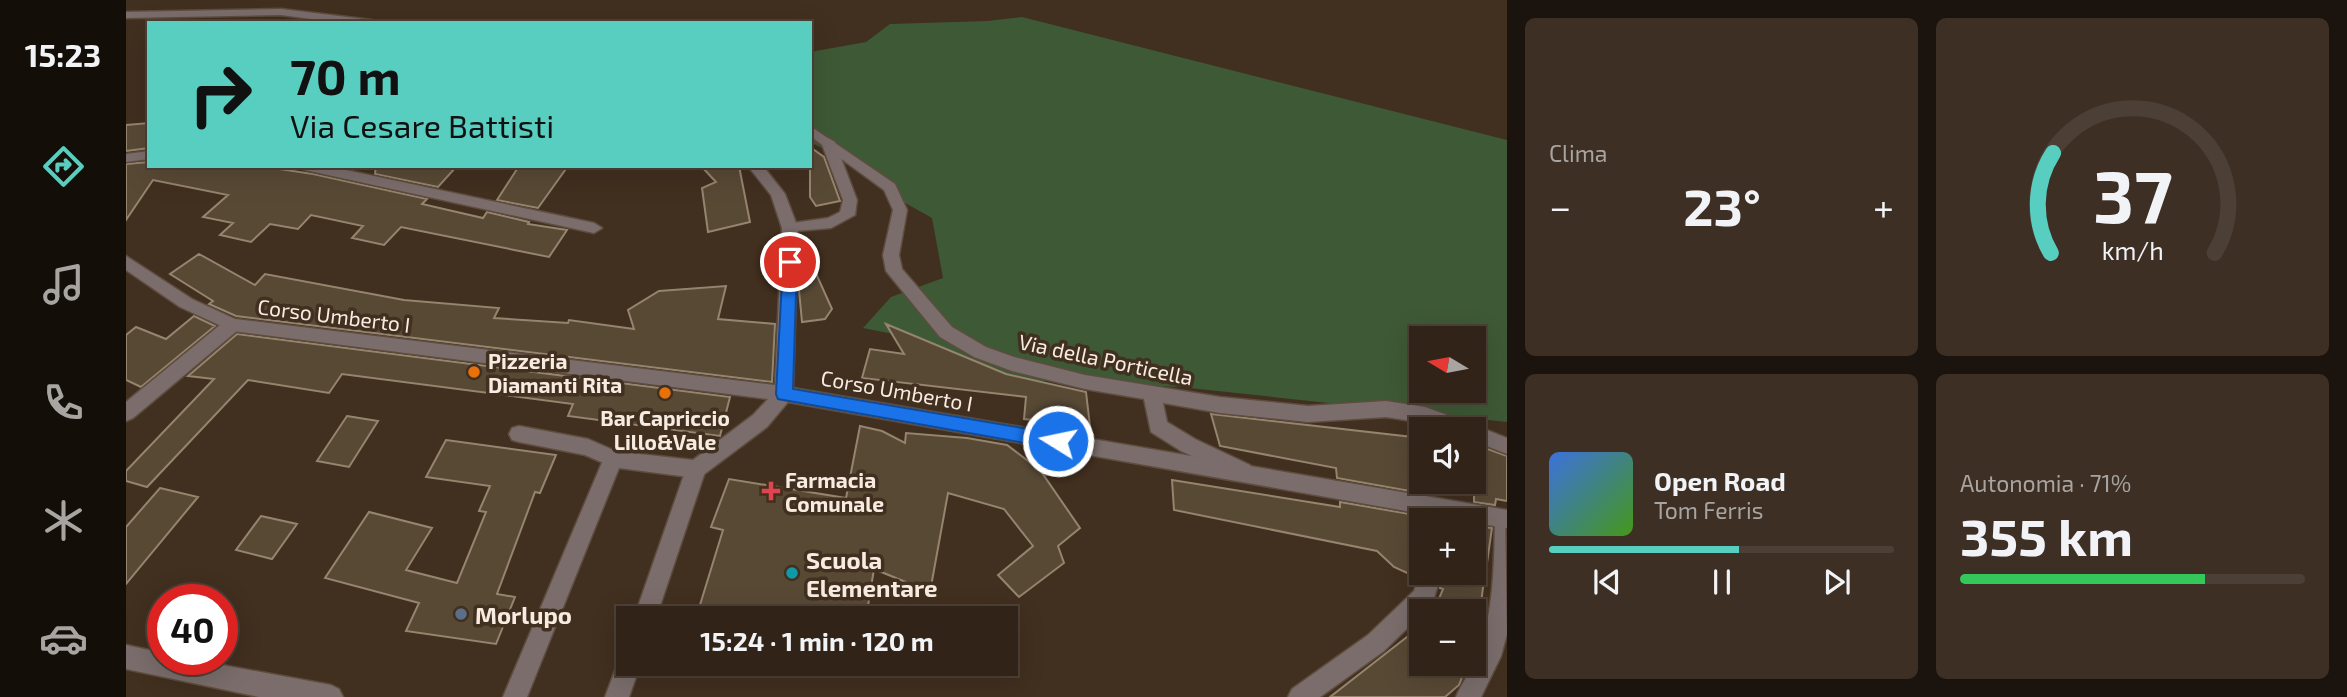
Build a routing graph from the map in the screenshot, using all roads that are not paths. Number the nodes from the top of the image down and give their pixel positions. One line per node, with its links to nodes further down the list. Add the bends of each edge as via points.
1 (126, 15): 2 (street, via 281,12)
2 (355, 21)
3 (812, 131): 4 (street, Via della Porticella)
4 (828, 142): 10 (street, via 850,200 847,215 831,223); 14 (street, Via della Porticella, via 880,177 894,192 900,215 892,265 946,332 1012,364)
5 (147, 155): 6 (street)
6 (126, 158)
7 (314, 168): 9 (street)
8 (757, 168): 10 (street, via 778,194)
9 (594, 228)
10 (790, 228): 13 (street)
11 (126, 262): 12 (street, Corso Umberto I, via 186,303)
12 (232, 325): 13 (street, Corso Umberto I); 15 (street)
13 (784, 394): 21 (street, via 760,421); 22 (street, Corso Umberto I)
14 (1152, 394): 16 (street, Via della Porticella, via 1284,413 1386,409); 22 (street, via 1158,426)
15 (126, 413)
16 (1430, 417)
17 (519, 434): 20 (street, via 588,447)
18 (1486, 438): 19 (street)
19 (1507, 446)
20 (613, 459): 21 (street); 31 (street)
21 (696, 469): 27 (street)
22 (1249, 474): 23 (street, Corso Umberto I)
23 (1412, 508)
24 (1486, 517): 25 (street, Corso Umberto I)
25 (1506, 519): 34 (street, via 1504,596 1489,654)
26 (1427, 585): 33 (street, via 1423,598 1376,643)
27 (649, 606)
28 (126, 657): 30 (street)
29 (624, 676): 32 (street)
30 (331, 697)
31 (516, 697)
32 (617, 697)
33 (1300, 697)
34 (1468, 697)

